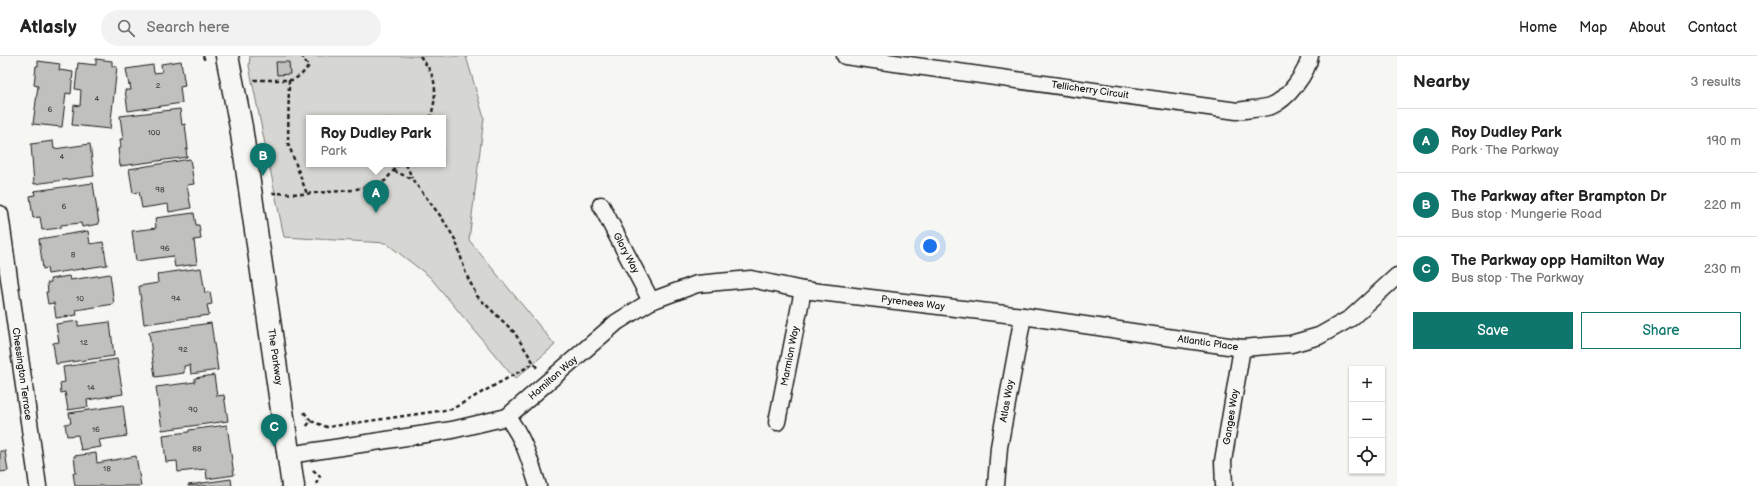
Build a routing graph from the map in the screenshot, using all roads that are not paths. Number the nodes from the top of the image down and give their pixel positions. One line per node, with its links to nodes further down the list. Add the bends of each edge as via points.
1 (227, 56): 13 (street, The Parkway, via 241,127)
2 (845, 56): 3 (street, Tellicherry Circuit, via 1237,111 1271,105 1291,92 1308,65)
3 (1310, 56)
4 (601, 205): 8 (street, Glory Way)
5 (0, 214): 14 (street, Chessington Terrace)
6 (1397, 276): 10 (street, Atlantic Place, via 1351,318 1319,336 1292,344)
7 (802, 290): 8 (street, Hamilton Way, via 750,279 697,284); 9 (street, Pyrenees Way); 12 (street, Marmion Way)
8 (651, 301): 11 (street, Hamilton Way, via 618,322)
9 (1023, 316): 10 (street, Atlantic Place); 17 (street, Atlas Way, via 999,447)
10 (1242, 348): 18 (street, Ganges Way, via 1224,461)
11 (507, 417): 13 (street, Hamilton Way, via 452,430); 16 (street, via 516,428 528,452)
12 (777, 422)
13 (290, 454): 15 (street, The Parkway)
14 (38, 486)
15 (293, 486)
16 (538, 486)
17 (996, 486)
18 (1224, 486)

